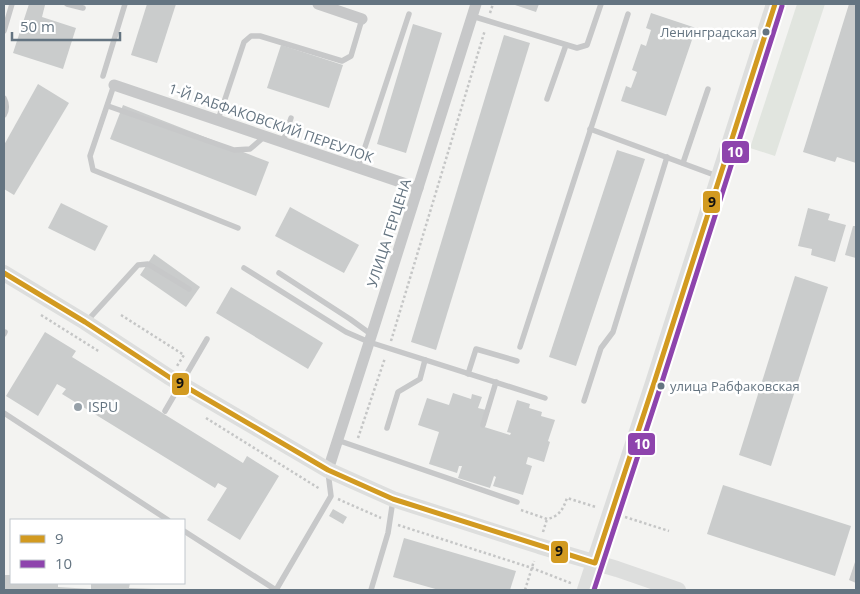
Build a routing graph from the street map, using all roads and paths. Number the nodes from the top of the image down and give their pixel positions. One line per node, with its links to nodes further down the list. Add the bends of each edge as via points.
1 (12, 4): 15 (lane)
2 (66, 4): 9 (lane)
3 (125, 4): 17 (lane)
4 (318, 4): 13 (street)
5 (476, 4): 12 (street, УЛИЦА ГЕРЦЕНА)
6 (493, 4): 14 (path)
7 (601, 4): 16 (lane, via 587,45 577,48)
8 (775, 4): 32 (main road)
9 (82, 8)
10 (409, 14): 31 (lane)
11 (628, 14): 26 (lane)
12 (472, 16): 14 (lane); 33 (street, УЛИЦА ГЕРЦЕНА)
13 (362, 19): 25 (lane, via 351,56 342,62 251,36 244,42)
14 (488, 21): 16 (lane); 44 (path)
15 (4, 31)
16 (566, 45): 21 (lane)
17 (103, 76)
18 (114, 85): 22 (lane); 25 (street, 1-Й РАБФАКОВСКИЙ ПЕРЕУЛОК)
19 (708, 89): 30 (lane)
20 (4, 98): 23 (lane, via 7,104)
21 (547, 99)
22 (108, 106): 27 (lane, via 234,150 250,150); 34 (lane, via 90,156 93,170)
23 (4, 115)
24 (291, 118): 28 (lane)
25 (218, 120): 27 (street, 1-Й РАБФАКОВСКИЙ ПЕРЕУЛОК)
26 (590, 129): 29 (lane); 43 (lane)
27 (265, 136): 28 (street, 1-Й РАБФАКОВСКИЙ ПЕРЕУЛОК)
28 (283, 142): 31 (street, 1-Й РАБФАКОВСКИЙ ПЕРЕУЛОК)
29 (667, 157): 30 (lane); 51 (lane, via 613,332 601,348)
30 (684, 163): 32 (lane)
31 (358, 168): 33 (street, 1-Й РАБФАКОВСКИЙ ПЕРЕУЛОК)
32 (719, 176): 65 (main road)
33 (418, 188): 42 (street, УЛИЦА ГЕРЦЕНА)
34 (238, 228)
35 (244, 268): 42 (lane, via 346,332)
36 (4, 273): 40 (main road)
37 (278, 273): 42 (lane, via 350,318)
38 (189, 289): 40 (lane, via 148,264 138,265)
39 (120, 315): 48 (path, via 184,355)
40 (86, 322): 48 (main road)
41 (207, 339): 48 (lane)
42 (371, 339): 44 (lane); 56 (street, УЛИЦА ГЕРЦЕНА)
43 (520, 347)
44 (388, 348): 45 (lane); 57 (path)
45 (425, 360): 47 (lane); 55 (lane, via 420,379 398,392)
46 (517, 361): 47 (lane, via 476,349)
47 (468, 374): 49 (lane)
48 (175, 380): 52 (lane); 58 (main road)
49 (496, 382): 50 (lane); 54 (lane)
50 (545, 398)
51 (584, 401)
52 (165, 411)
53 (4, 414): 63 (lane)
54 (483, 425)
55 (386, 428)
56 (337, 440): 57 (lane); 58 (street, УЛИЦА ГЕРЦЕНА)
57 (356, 446): 61 (lane)
58 (328, 470): 60 (main road); 66 (lane, via 331,496)
59 (567, 498): 62 (path, via 562,511 552,518)
60 (393, 499): 65 (main road); 67 (lane, via 388,533)
61 (517, 502)
62 (520, 509)
63 (166, 519)
64 (185, 531): 66 (lane)
65 (595, 563): 69 (main road); 70 (main road)
66 (276, 590)
67 (371, 590)
68 (525, 590): 69 (path, via 532,568)
69 (586, 590)
70 (678, 590)

